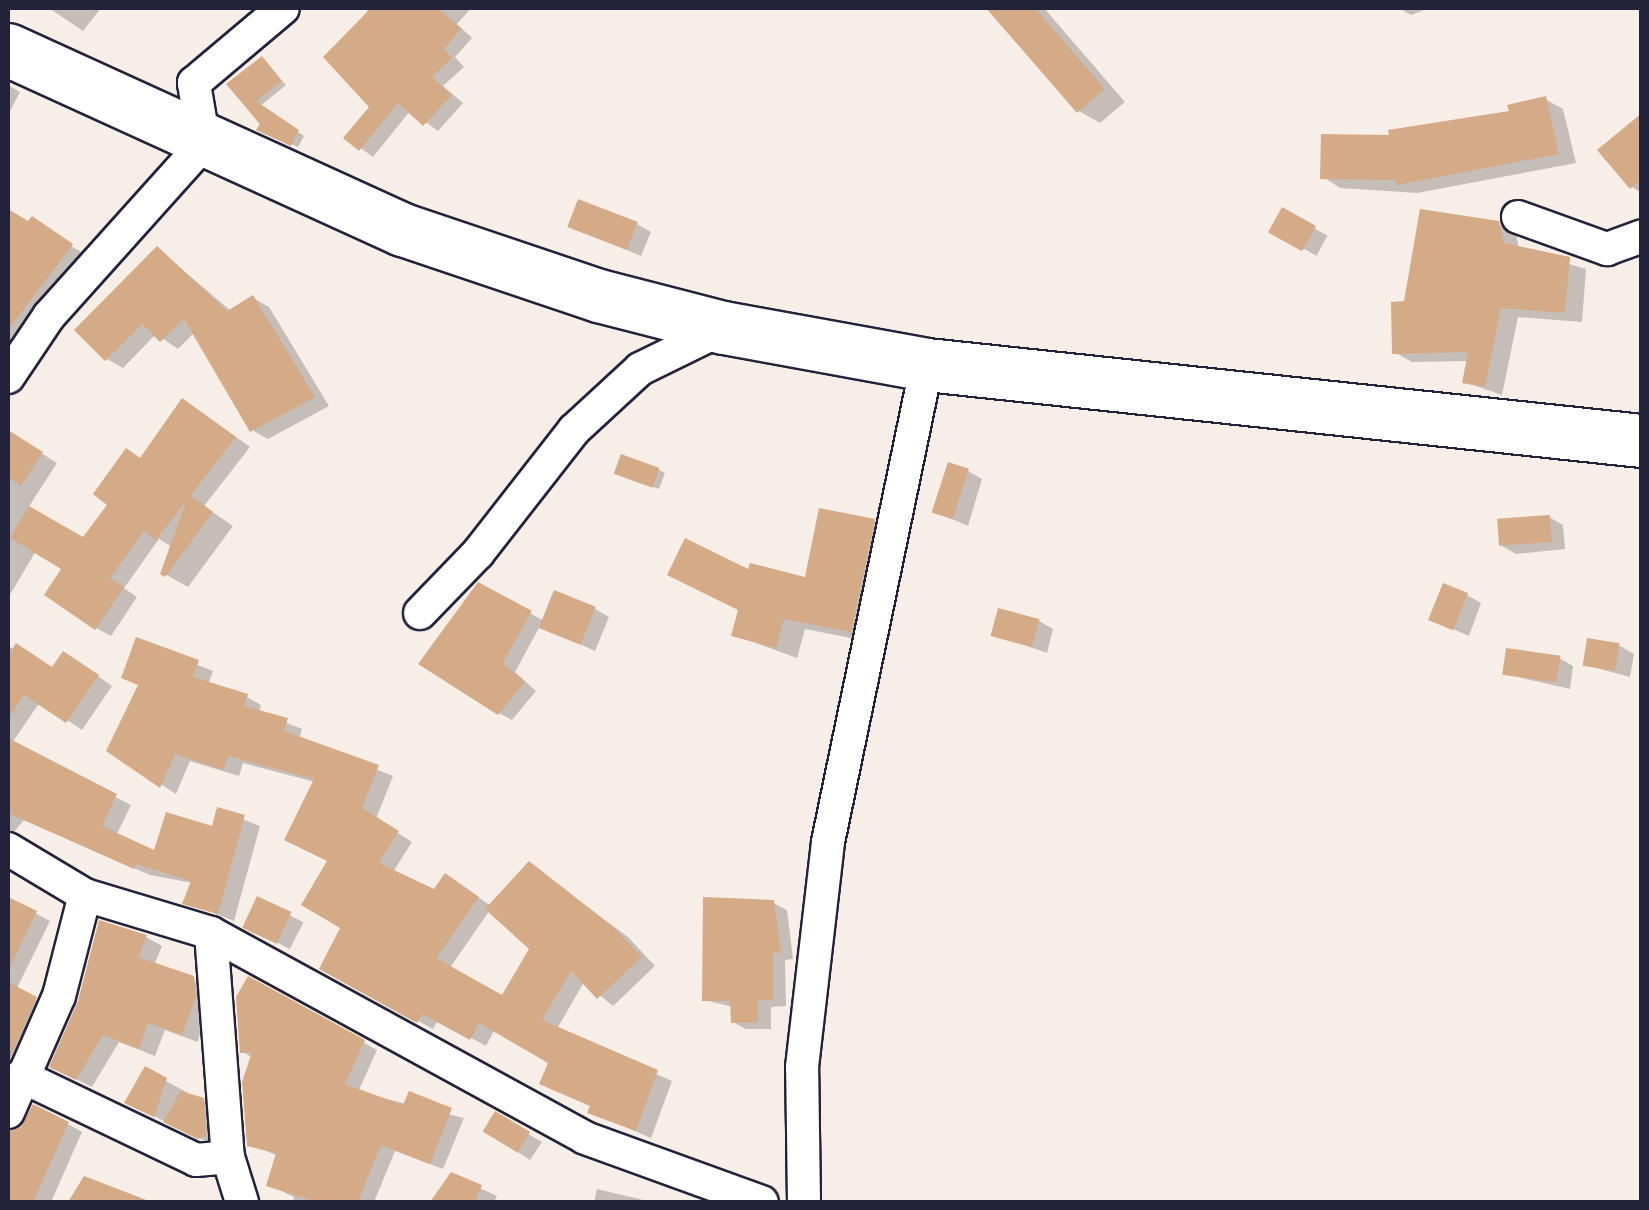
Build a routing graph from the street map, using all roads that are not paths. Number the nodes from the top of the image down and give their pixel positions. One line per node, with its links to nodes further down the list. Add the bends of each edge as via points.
1 (283, 8): 3 (street, via 194,83)
2 (8, 50): 3 (main road)
3 (204, 142): 6 (main road, via 403,230 599,296); 8 (street, via 49,316)
4 (1518, 217): 5 (street, via 1607,249)
5 (1642, 236)
6 (724, 328): 7 (main road); 10 (street, via 640,369 574,430 478,553)
7 (927, 365): 9 (main road); 19 (street, via 828,842 802,1067)
8 (8, 377)
9 (1642, 442)
10 (420, 614)
11 (8, 849): 12 (street)
12 (84, 895): 13 (street); 14 (street, via 58,996)
13 (211, 933): 16 (street); 18 (street, via 586,1138)
14 (21, 1076): 15 (street); 16 (street, via 196,1160)
15 (8, 1112)
16 (228, 1157): 17 (street)
17 (242, 1202)
18 (762, 1202)
19 (804, 1202)

